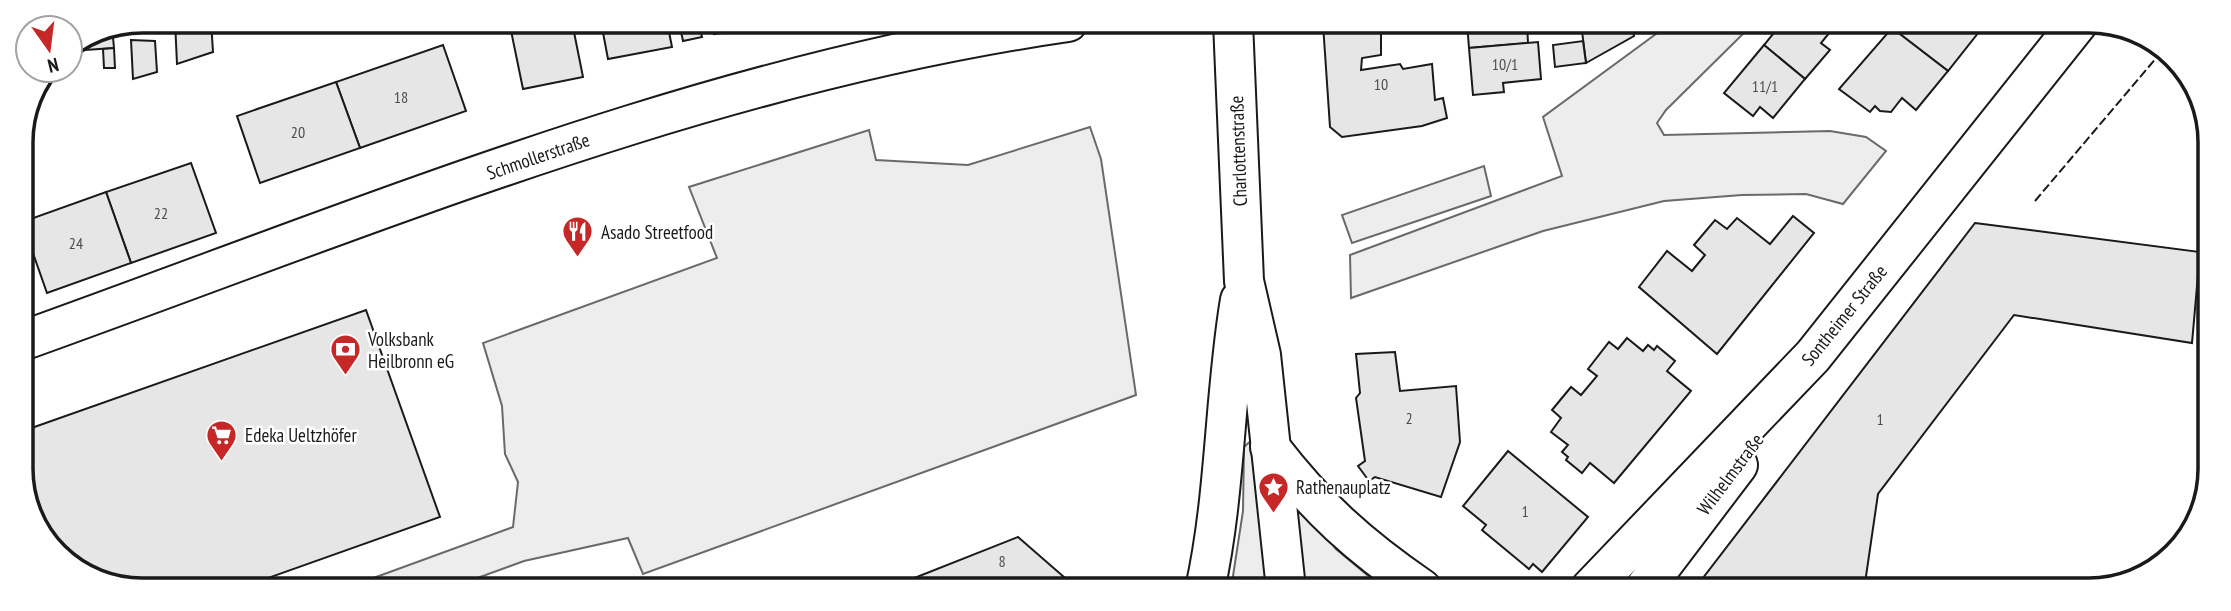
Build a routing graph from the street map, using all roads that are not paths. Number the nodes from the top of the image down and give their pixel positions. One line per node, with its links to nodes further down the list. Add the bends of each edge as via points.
1 (1002, 33): 5 (main road, Schmollerstraße, via 931,45 696,104 513,164)
2 (1233, 33): 4 (main road, Charlottenstraße)
3 (2070, 33): 6 (main road, Sontheimer Straße)
4 (1244, 281): 7 (main road, Charlottenstraße, via 1261,355); 8 (main road, Charlottenstraße, via 1230,361 1221,477)
5 (33, 337)
6 (1813, 356): 11 (main road, Sontheimer Straße); 12 (main road, Wilhelmstraße, via 1772,419)
7 (1270, 447): 9 (main road, Charlottenstraße); 10 (main road, via 1325,513 1369,553)
8 (1207, 578)
9 (1285, 578)
10 (1406, 578)
11 (1601, 578)
12 (1652, 578)

